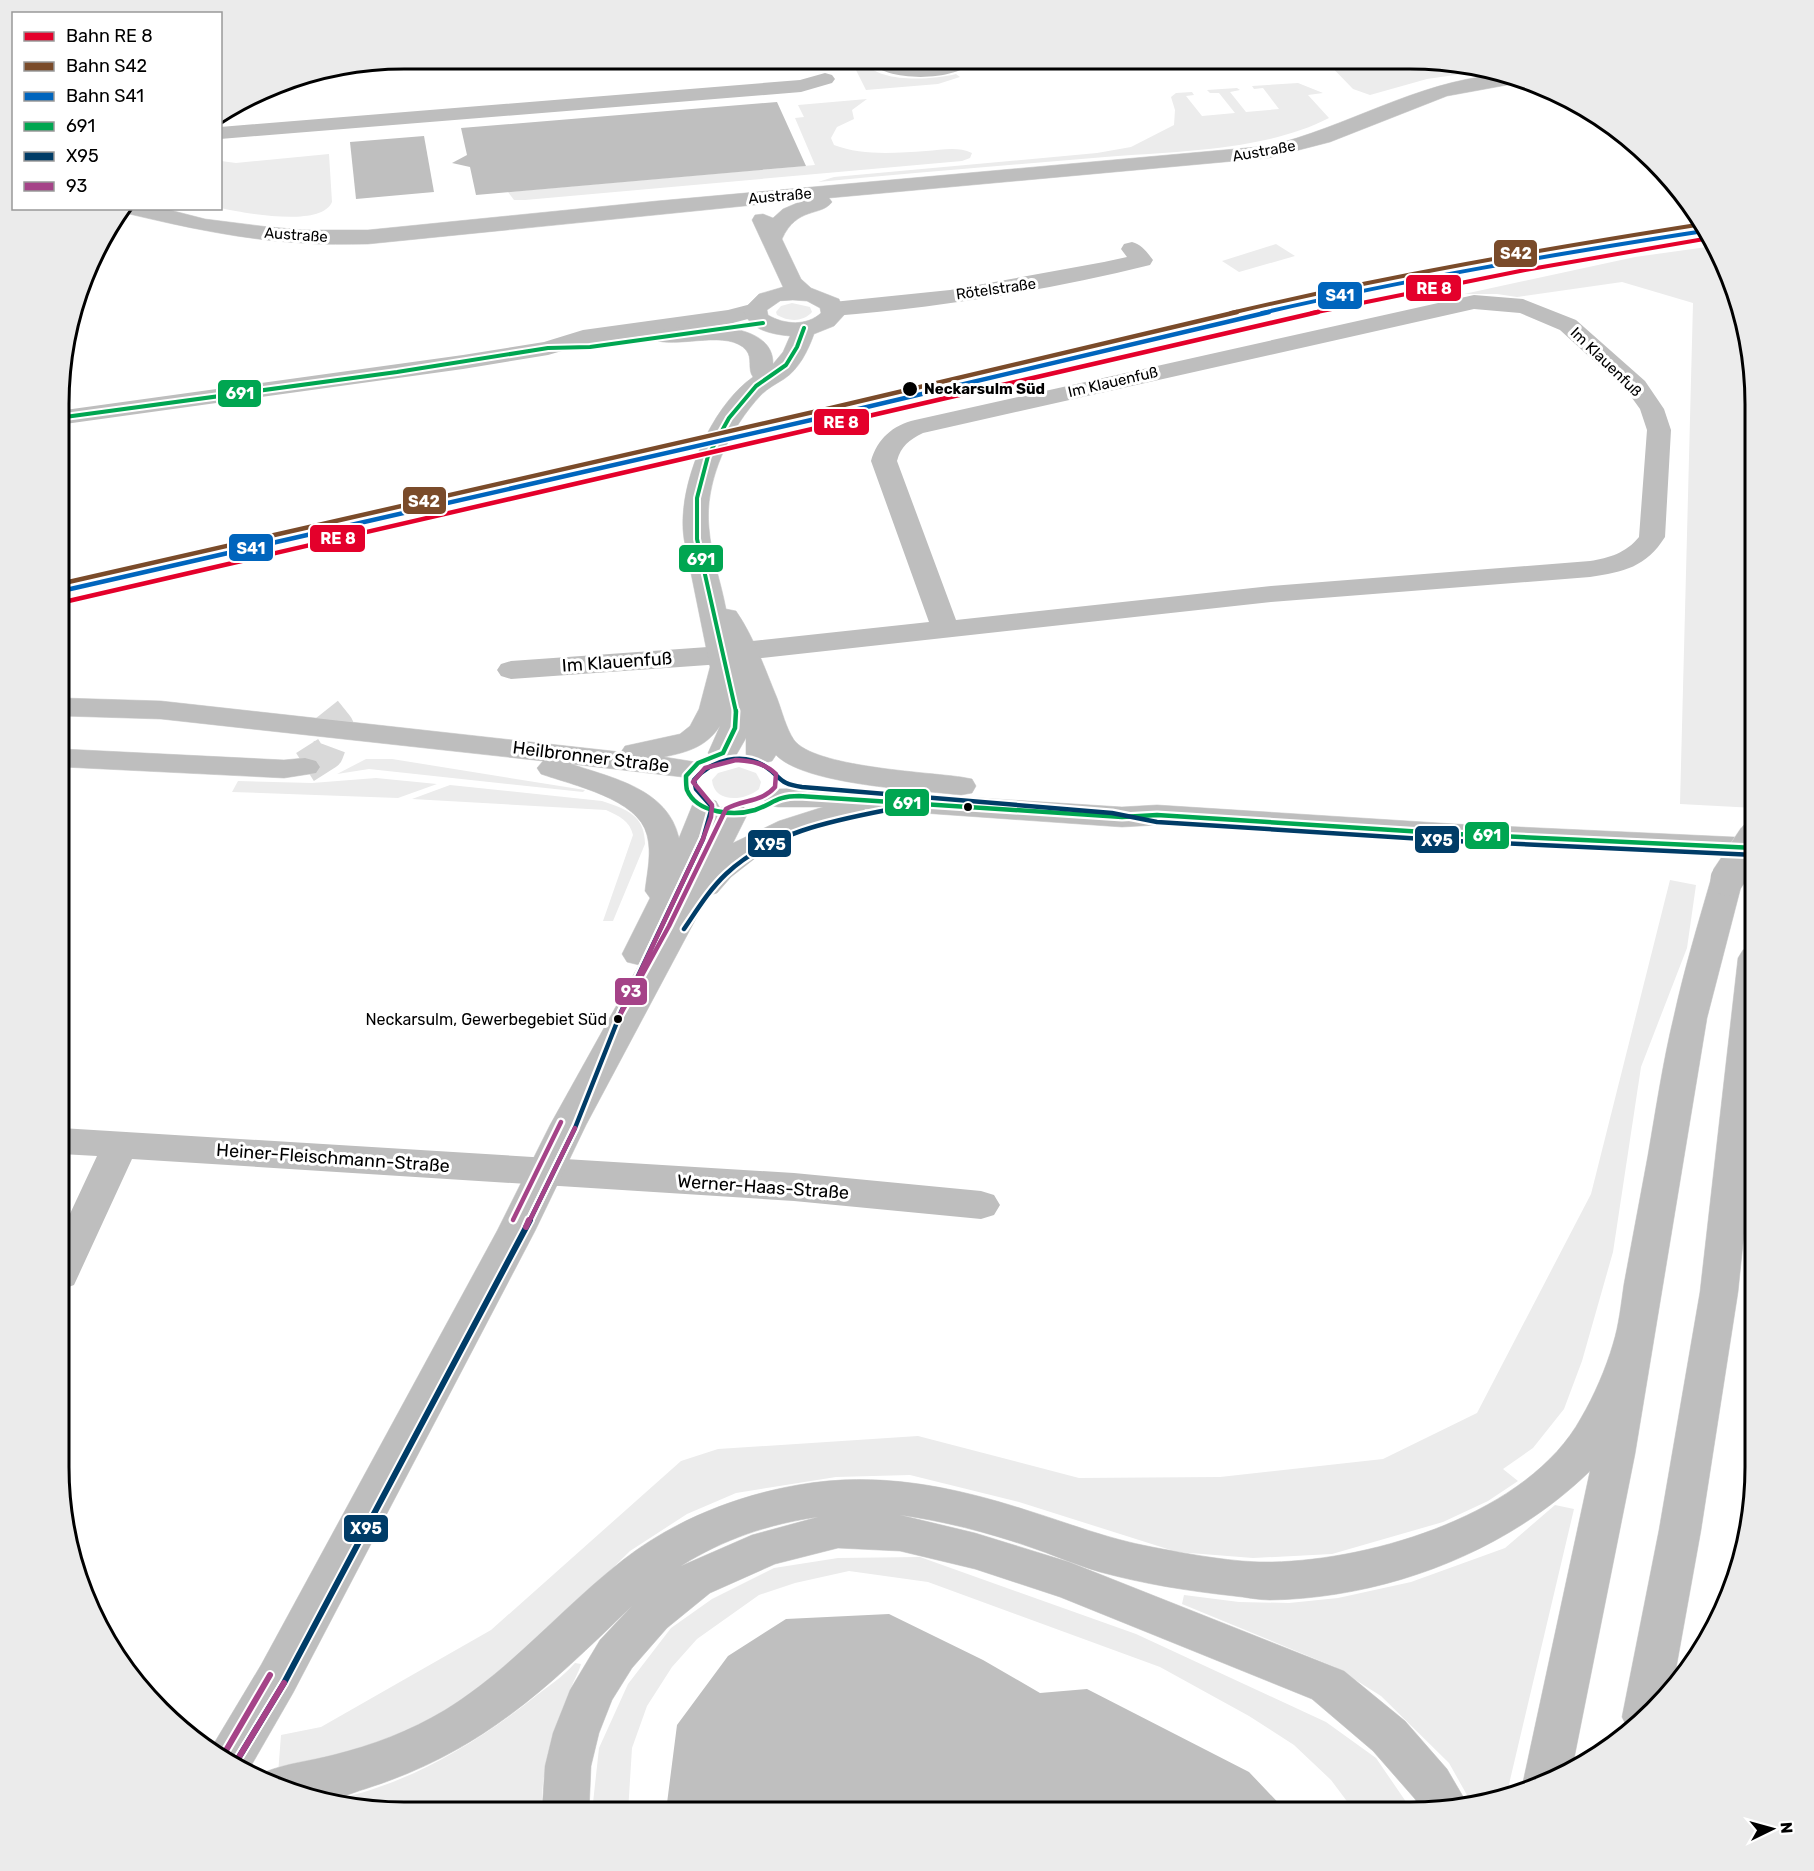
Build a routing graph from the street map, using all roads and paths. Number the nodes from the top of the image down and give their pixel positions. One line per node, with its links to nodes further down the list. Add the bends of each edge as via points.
1 (825, 79): 3 (main road, via 801,86)
2 (1500, 81): 4 (main road, Austraße, via 1420,98 1328,135 1268,152)
3 (222, 134)
4 (905, 186): 5 (main road, Austraße); 8 (main road, via 882,195 828,200 798,208 783,218)
5 (754, 199): 7 (main road, Austraße); 8 (main road)
6 (143, 210): 7 (main road, Austraße, via 238,230 304,237)
7 (737, 215): 12 (main road, via 759,256)
8 (772, 238): 10 (main road, via 791,282)
9 (1132, 249): 11 (main road, Rötelstraße, via 1142,260 1051,281)
10 (803, 293): 11 (main road, via 820,297); 12 (main road)
11 (833, 309): 13 (main road, via 823,323)
12 (767, 314): 13 (main road); 14 (main road); 15 (main road, via 583,337); 16 (main road, via 778,349)
13 (804, 328): 16 (main road, via 789,360 778,372)
14 (666, 336): 15 (main road, via 590,347); 16 (main road, via 717,334 745,338 762,355)
15 (548, 348): 17 (main road)
16 (760, 378): 19 (main road, via 729,419 701,483 695,511 698,554)
17 (69, 416)
18 (945, 628): 18 (main road, Im Klauenfuß, via 1271,594 1616,565 1645,549 1652,537 1659,430 1652,409 1636,386 1568,325 1524,306 1474,302 915,427 900,434 887,447 884,461); 19 (main road, Im Klauenfuß)
19 (730, 657): 20 (main road, Im Klauenfuß); 21 (main road); 26 (main road, via 736,717); 28 (main road, via 708,726 693,739 660,750)
20 (511, 670)
21 (760, 694): 27 (main road); 34 (main road, via 777,735 789,752 804,761 828,768)
22 (69, 696): 24 (main road)
23 (69, 707): 28 (main road, Heilbronner Straße, via 161,710)
24 (325, 711)
25 (69, 720): 31 (main road, Heilbronner Straße, via 258,734)
26 (723, 753): 27 (main road); 33 (main road, via 705,759)
27 (761, 755): 32 (main road, via 781,768)
28 (594, 757): 33 (main road, Heilbronner Straße)
29 (69, 758): 30 (main road)
30 (305, 767)
31 (552, 768): 33 (main road, Heilbronner Straße); 39 (main road, via 614,790 654,813 665,849)
32 (782, 787): 33 (main road, via 766,806 750,811); 34 (main road, via 824,782); 35 (main road, via 820,797)
33 (703, 794): 39 (main road)
34 (1058, 801): 36 (main road)
35 (892, 802): 36 (main road, via 1122,817); 39 (main road, via 813,819 750,846 727,862)
36 (1157, 815): 37 (main road)
37 (1745, 848)
38 (1745, 852): 46 (main road, bridge, via 1727,879 1690,1018)
39 (667, 920): 43 (main road)
40 (1745, 1051): 47 (main road, via 1719,1292)
41 (69, 1141): 42 (main road, Heiner-Fleischmann-Straße)
42 (121, 1144): 43 (main road, Heiner-Fleischmann-Straße); 45 (main road)
43 (544, 1171): 44 (main road, Werner-Haas-Straße, via 794,1187); 48 (main road, via 516,1231 299,1637)
44 (981, 1205)
45 (69, 1256)
46 (1630, 1352): 49 (main road, via 1614,1454); 50 (main road, via 1580,1455 1535,1495 1440,1549 1348,1572 1268,1581 1183,1573 1116,1558 1020,1525 906,1498 855,1496 785,1505 744,1515 688,1539 643,1568 557,1647 464,1723 403,1755)
47 (1648, 1703)
48 (232, 1754)
49 (1548, 1771)
50 (296, 1784)
51 (1441, 1800): 52 (main road, via 1389,1736 1328,1685 1069,1581 975,1551 900,1533 838,1530 767,1548 695,1580 652,1614 616,1654 593,1690 576,1733 568,1766)
52 (566, 1802)

